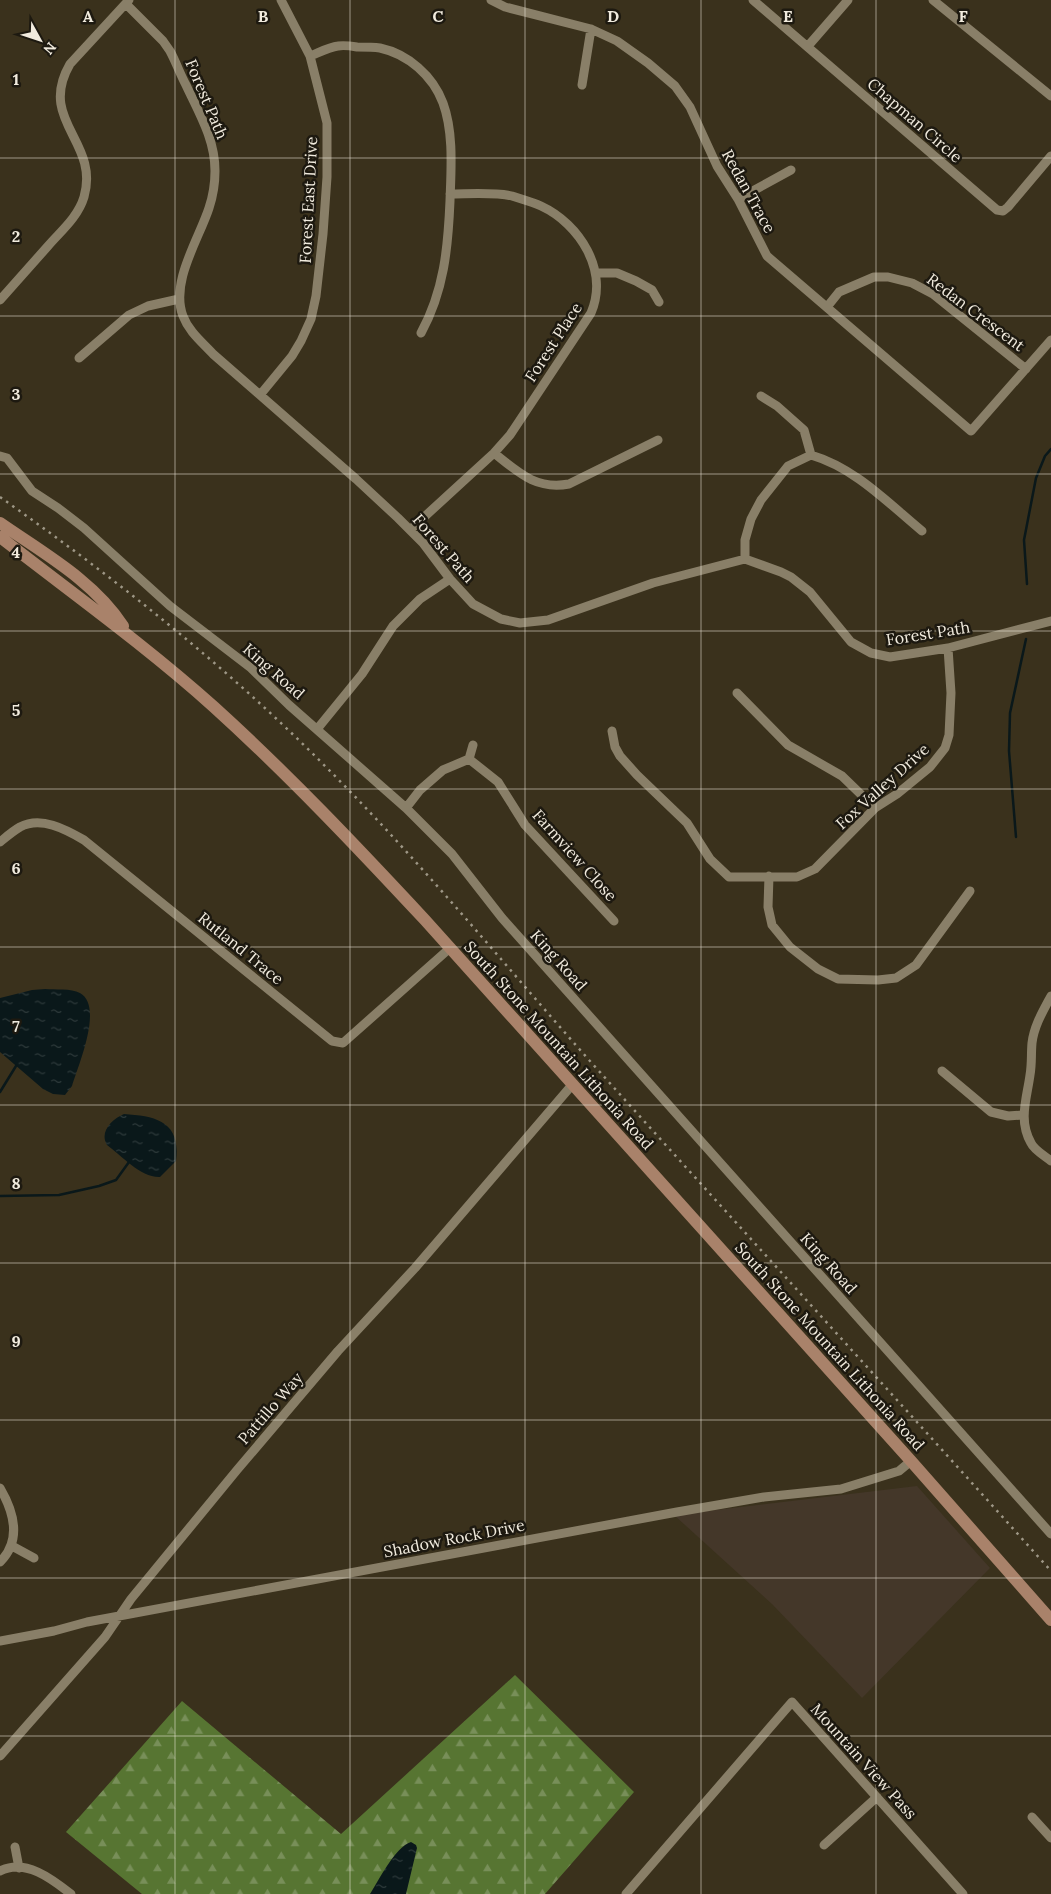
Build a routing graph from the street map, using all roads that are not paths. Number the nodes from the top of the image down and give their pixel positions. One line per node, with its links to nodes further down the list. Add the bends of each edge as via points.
1 (281, 0): 9 (street, Forest East Drive)
2 (491, 0): 7 (street, Redan Trace, via 505,7)
3 (753, 0): 8 (street, Chapman Circle)
4 (848, 0): 8 (street)
5 (933, 0): 11 (street)
6 (128, 2): 17 (street, Forest Path, via 170,51 212,146 213,194 186,260); 18 (street, via 70,64 60,86 61,110 87,166 83,199 72,220)
7 (591, 29): 10 (street); 15 (street, Redan Trace, via 617,41 675,86 690,107 717,166)
8 (808, 46): 12 (street, Chapman Circle, via 997,210 1003,211 1008,207)
9 (310, 56): 14 (street, via 338,46 379,48 405,58 424,73 438,92 446,114 451,159); 25 (street, Forest East Drive, via 327,123 326,187 316,296 311,319 301,341)
10 (582, 85)
11 (1051, 96)
12 (1051, 156)
13 (791, 170): 15 (street)
14 (450, 194): 16 (street, Forest Place, via 510,196 541,206 562,219 578,236 591,256); 21 (street, via 444,272 434,306)
15 (738, 199): 20 (street, Redan Trace, via 767,256)
16 (596, 273): 19 (street, via 617,273 636,281 652,290); 28 (street, Forest Place, via 596,302 591,313 510,435)
17 (179, 299): 23 (street, via 148,306 129,315); 25 (street, Forest Path, via 191,332)
18 (0, 300)
19 (659, 302)
20 (827, 307): 24 (street, Redan Crescent, via 839,292 874,277 900,279 933,294); 24 (street, Redan Trace, via 971,431)
21 (421, 333)
22 (1051, 340): 24 (street)
23 (79, 358)
24 (1026, 369)
25 (260, 395): 32 (street, Forest Path)
26 (761, 396): 29 (street, via 804,430)
27 (658, 440): 28 (street, via 569,484 558,486 534,482)
28 (494, 453): 32 (street, Forest Place)
29 (810, 455): 33 (street, via 830,461 856,476); 35 (street, via 788,466 761,500 745,540)
30 (0, 456): 41 (street, King Road, via 7,458 32,491 84,528 170,606 251,668)
31 (0, 523): 38 (main road, via 67,570 111,609)
32 (410, 530): 36 (street, Forest Path)
33 (922, 531)
34 (0, 537): 38 (main road, South Stone Mountain Lithonia Road)
35 (745, 559): 36 (street, Forest Path, via 653,583 548,620 520,623 501,619 473,604); 39 (street, Forest Path, via 781,572 801,584 851,642 871,653 890,657)
36 (450, 579): 41 (street, via 420,599 393,626 362,674)
37 (1051, 620): 39 (street, Forest Path)
38 (128, 635): 51 (main road, South Stone Mountain Lithonia Road, via 288,777)
39 (948, 648): 46 (street, Fox Valley Drive, via 951,693 949,735 944,748 930,767)
40 (737, 693): 46 (street, via 788,745 842,776)
41 (318, 728): 45 (street, King Road)
42 (612, 730): 48 (street, Fox Valley Drive, via 620,756 687,823 710,858 729,877)
43 (473, 745): 44 (street)
44 (469, 759): 45 (street, via 443,770 420,790); 50 (street, Farmview Close, via 498,782 525,825)
45 (406, 808): 59 (street, King Road, via 452,854 502,918)
46 (875, 808): 48 (street, Fox Valley Drive, via 815,869 797,877)
47 (0, 842): 51 (street, Rutland Trace, via 21,827 40,822 84,840 332,1041 347,1039)
48 (769, 876): 49 (street, via 768,907 772,925 790,947 818,969 838,979 896,978 916,965)
49 (970, 891)
50 (614, 921)
51 (450, 948): 54 (main road, South Stone Mountain Lithonia Road)
52 (1051, 996): 55 (street, via 1040,1016 1033,1041)
53 (942, 1071): 55 (street, via 991,1112)
54 (572, 1085): 57 (main road, South Stone Mountain Lithonia Road); 63 (street, Pattillo Way, via 236,1470)
55 (1023, 1115): 56 (street, via 1031,1145)
56 (1051, 1161)
57 (911, 1461): 63 (street, Shadow Rock Drive, via 899,1471 841,1488 677,1512); 64 (main road, South Stone Mountain Lithonia Road)
58 (0, 1488): 60 (street, via 13,1519)
59 (1051, 1534)
60 (12, 1546): 61 (street); 62 (street)
61 (34, 1558)
62 (0, 1562)
63 (118, 1617): 65 (street, Shadow Rock Drive); 66 (street, Pattillo Way, via 105,1637)
64 (1051, 1620)
65 (0, 1641)
66 (0, 1756)
67 (877, 1797): 70 (street); 75 (street, Mountain View Pass, via 792,1702); 76 (street, Mountain View Pass)
68 (1032, 1817): 69 (street)
69 (1051, 1838)
70 (824, 1846)
71 (14, 1847): 72 (street)
72 (19, 1868): 73 (street); 74 (street, via 44,1874)
73 (0, 1871)
74 (71, 1894)
75 (626, 1894)
76 (963, 1894)

